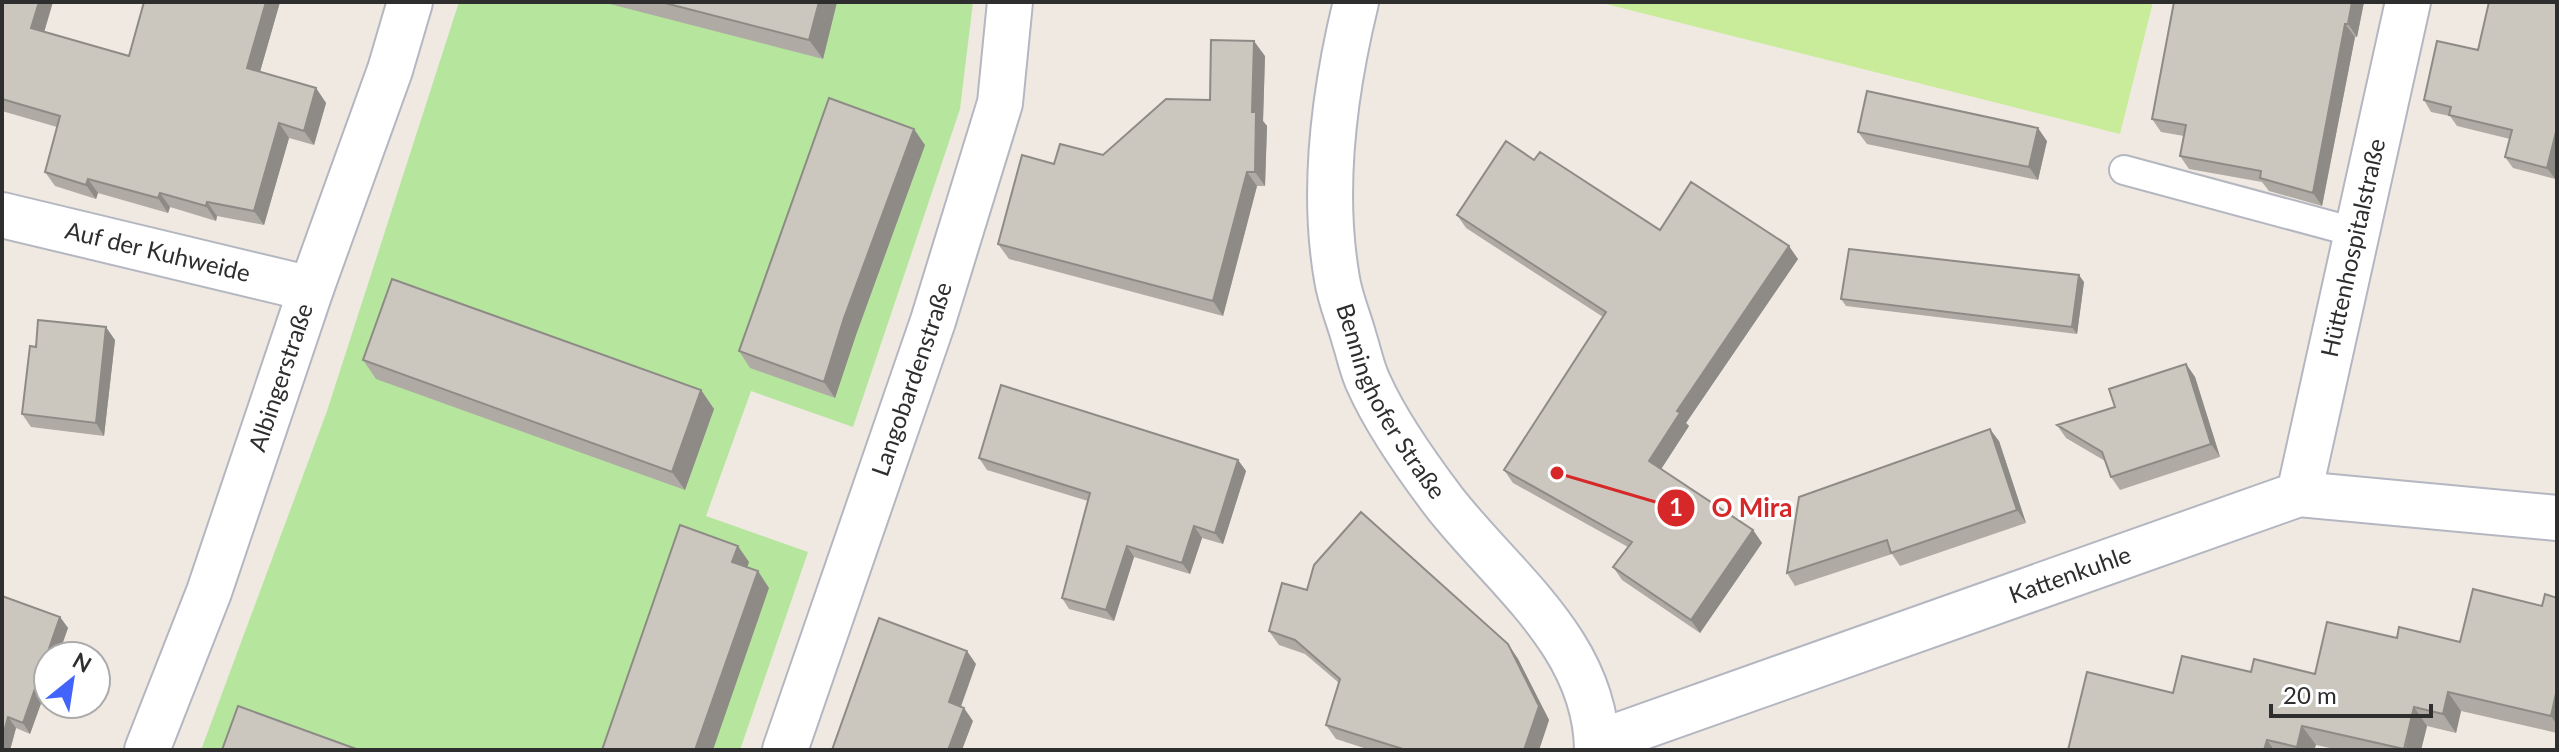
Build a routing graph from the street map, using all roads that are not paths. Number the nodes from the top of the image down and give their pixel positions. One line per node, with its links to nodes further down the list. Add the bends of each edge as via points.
1 (410, 2): 8 (street, Albingerstraße)
2 (1010, 2): 13 (street, Langobardenstraße, via 1000,103 933,321)
3 (1356, 2): 11 (street, Benninghofer Straße, via 1333,122 1330,201 1337,281 1369,384 1407,451 1445,503 1553,626 1576,664)
4 (2408, 2): 7 (street, Hüttenhospitalstraße)
5 (2124, 170): 7 (lane)
6 (2, 215): 8 (street, Auf der Kuhweide)
7 (2358, 233): 9 (street, Hüttenhospitalstraße)
8 (311, 289): 12 (street, Albingerstraße, via 209,592)
9 (2299, 494): 10 (street, Kattenkuhle); 11 (street, Kattenkuhle)
10 (2557, 518)
11 (1597, 746)
12 (147, 750)
13 (785, 750)

